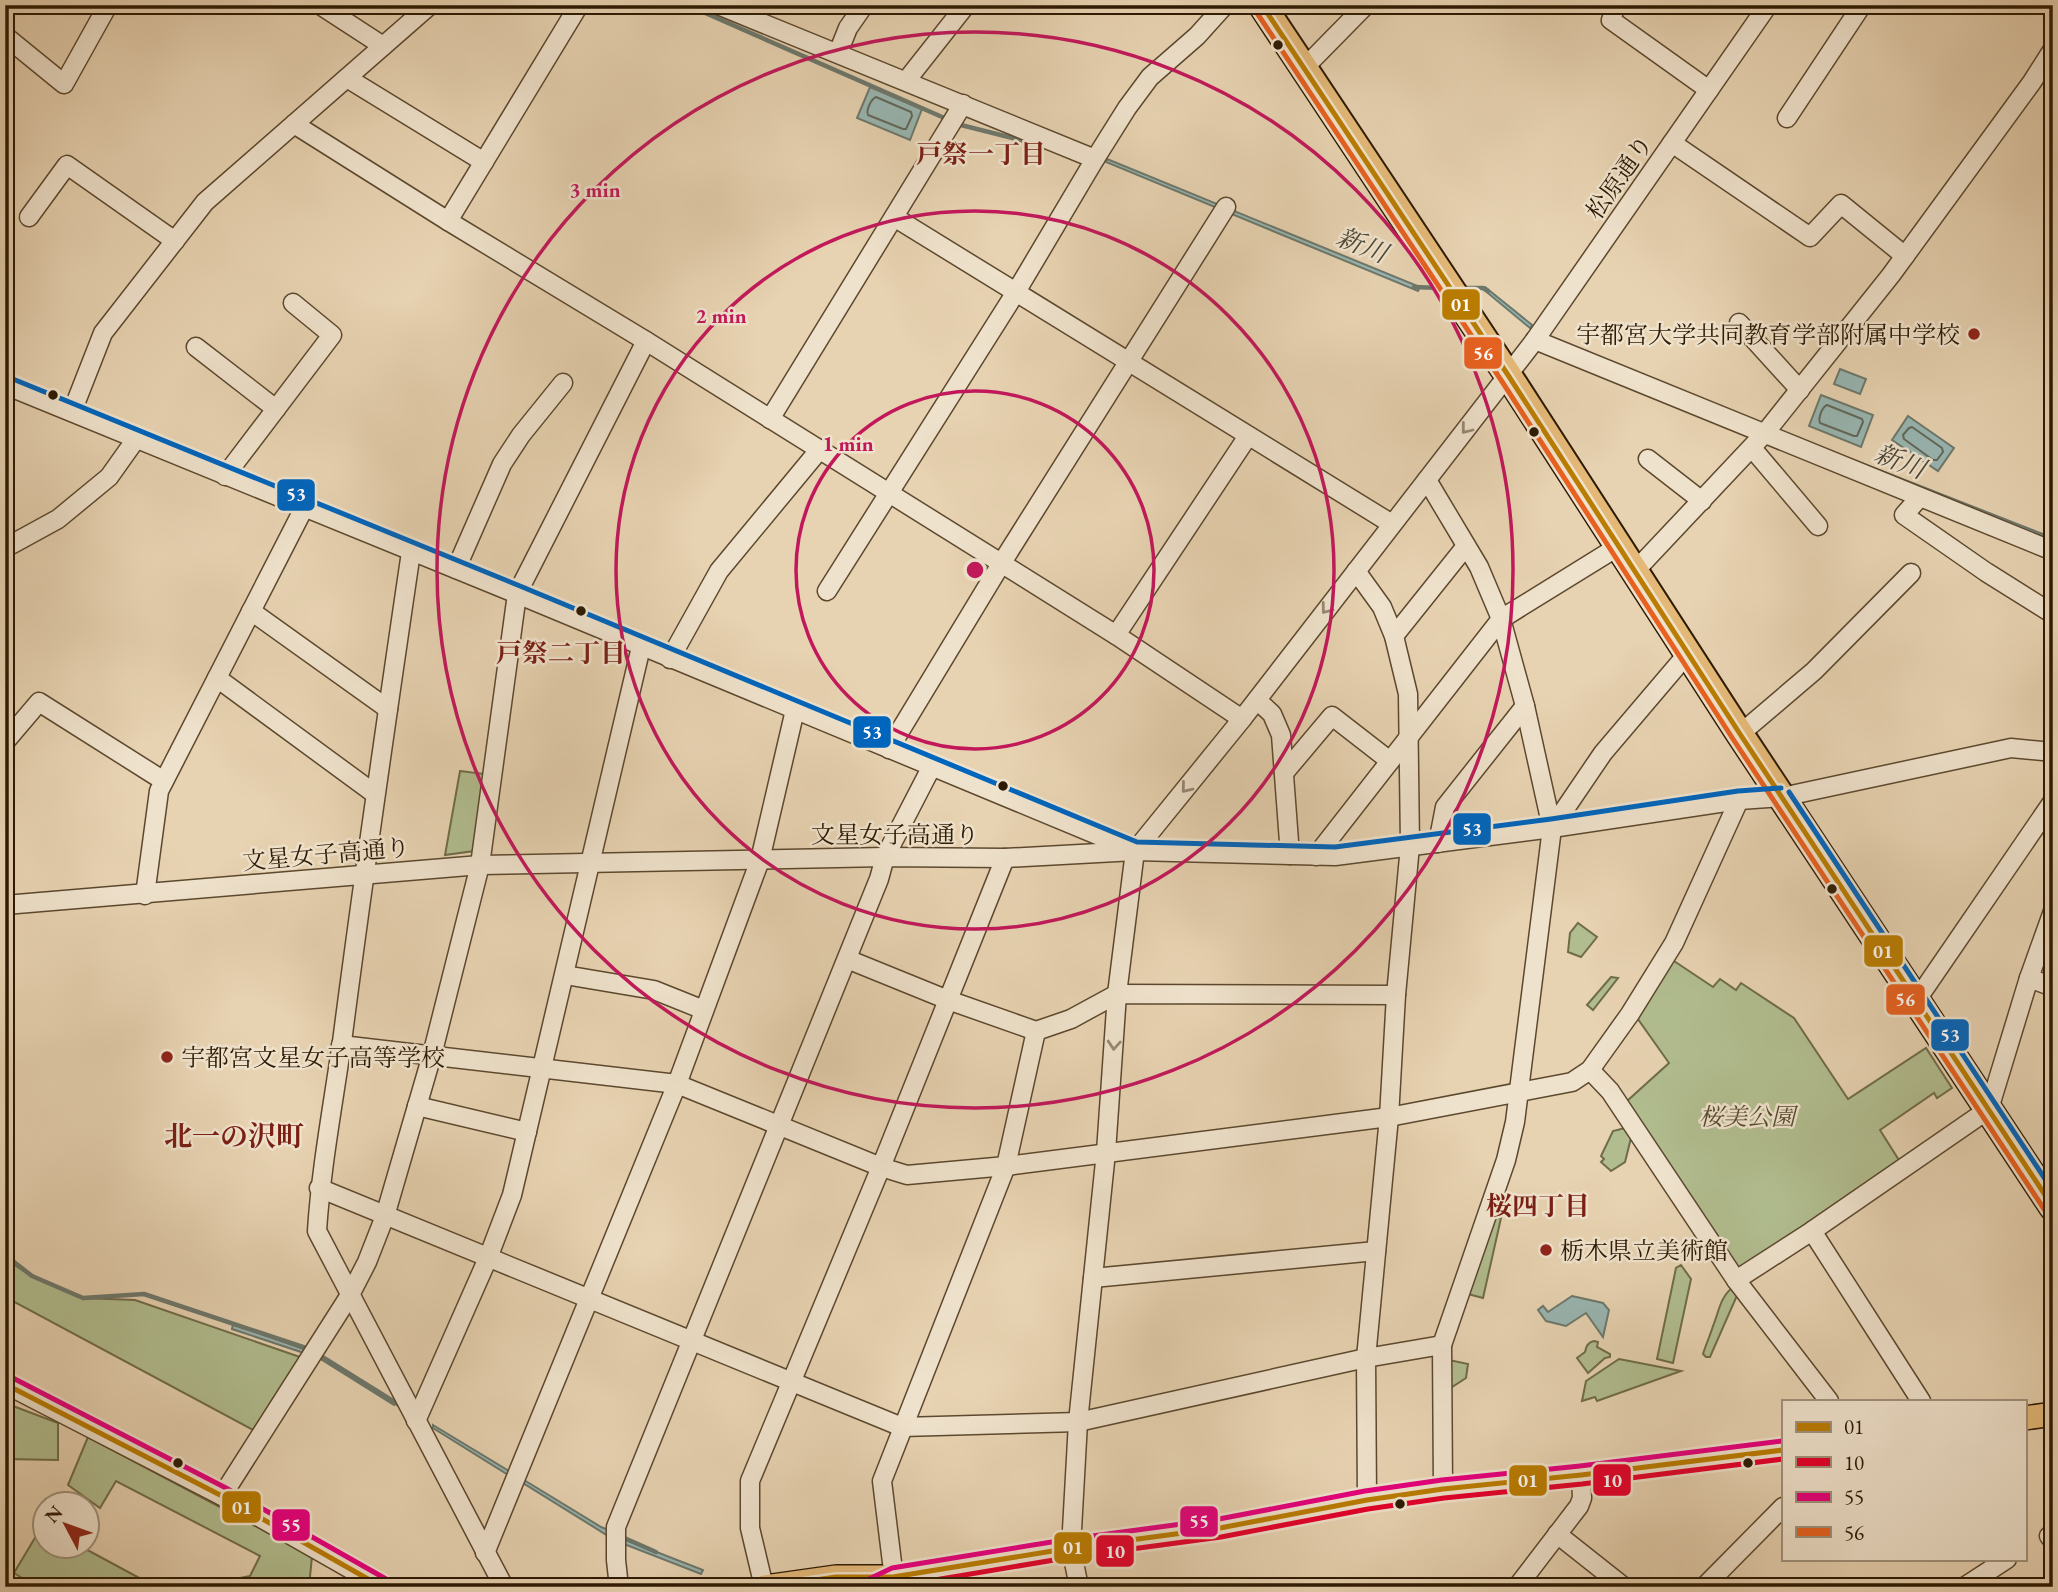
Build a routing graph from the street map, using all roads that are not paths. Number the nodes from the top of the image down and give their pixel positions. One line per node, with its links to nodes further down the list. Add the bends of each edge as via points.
1 (108, 5): 15 (street, via 64,84)
2 (320, 5): 16 (street)
3 (430, 5): 16 (street)
4 (579, 5): 28 (street)
5 (718, 5): 14 (street)
6 (864, 5): 18 (street)
7 (966, 5): 21 (street)
8 (1225, 5): 27 (street, via 1150,77)
9 (1262, 5): 19 (highway)
10 (1366, 5): 19 (street)
11 (1611, 5): 22 (street, via 1615,8 1611,20)
12 (1768, 5): 22 (street, 松原通り)
13 (1862, 5): 24 (street)
14 (759, 13): 18 (street)
15 (5, 36)
16 (383, 46): 20 (street)
17 (2053, 49): 34 (street)
18 (838, 53): 21 (street)
19 (1304, 68): 42 (highway)
20 (347, 78): 25 (street); 28 (street)
21 (906, 81): 23 (street)
22 (1709, 90): 26 (street, 松原通り)
23 (963, 104): 27 (street); 31 (street)
24 (1787, 118)
25 (294, 124): 32 (street); 33 (street, via 205,202)
26 (1672, 143): 34 (street, via 1810,237 1841,204); 38 (street, 松原通り)
27 (1095, 159): 35 (street)
28 (484, 162): 32 (street)
29 (1226, 207): 41 (street)
30 (29, 217): 33 (street, via 66,165)
31 (894, 217): 35 (street); 48 (street)
32 (448, 221): 39 (street)
33 (175, 241): 47 (street, via 103,333)
34 (1905, 256): 45 (street)
35 (1016, 292): 41 (street); 57 (street)
36 (293, 303): 46 (street, via 332,335)
37 (1739, 323): 45 (street)
38 (1535, 340): 42 (street, 松原通り); 49 (street)
39 (646, 341): 48 (street); 74 (street)
40 (196, 347): 46 (street)
41 (1129, 361): 50 (street); 68 (street)
42 (1508, 375): 56 (street, 松原通り, one-way to 56); 64 (highway)
43 (563, 383): 69 (street, via 502,464)
44 (5, 385): 47 (street)
45 (1800, 390): 49 (street)
46 (276, 409): 55 (street)
47 (72, 412): 51 (street)
48 (770, 419): 53 (street)
49 (1765, 433): 52 (street); 58 (street)
50 (1248, 436): 61 (street); 78 (street)
51 (136, 439): 55 (street); 65 (street, via 99,485 58,519)
52 (1752, 448): 59 (street); 62 (street)
53 (820, 449): 57 (street); 82 (street, via 719,571)
54 (1648, 459): 59 (street)
55 (225, 476): 60 (street)
56 (1427, 480): 61 (street, 松原通り); 63 (street)
57 (888, 494): 68 (street); 73 (street)
58 (1919, 498): 66 (street); 76 (street, via 1904,515)
59 (1702, 501): 71 (street)
60 (304, 508): 67 (street); 75 (street)
61 (1392, 524): 70 (street, 松原通り)
62 (1818, 526)
63 (1466, 546): 77 (street); 79 (street)
64 (1619, 546): 71 (highway); 77 (street)
65 (5, 548)
66 (2053, 551)
67 (411, 552): 69 (street); 86 (street)
68 (1001, 564): 78 (street); 92 (street)
69 (456, 569): 74 (street)
70 (1356, 571): 79 (street, via 1382,607); 84 (street, 松原通り, one-way to 84)
71 (1635, 571): 81 (highway)
72 (1911, 573): 89 (street, via 1814,670)
73 (827, 591)
74 (517, 594): 80 (street); 112 (street)
75 (251, 611): 83 (street); 86 (street)
76 (2053, 614)
77 (1501, 619): 85 (street); 90 (street)
78 (1116, 635): 88 (street)
79 (1394, 636): 90 (street, via 1408,694)
80 (641, 647): 82 (street); 111 (street)
81 (1688, 653): 89 (highway); 102 (street, via 1603,753)
82 (670, 659): 87 (street)
83 (217, 678): 97 (street); 98 (street)
84 (1257, 700): 88 (street, 松原通り); 96 (street, via 1278,725)
85 (1525, 706): 102 (street); 103 (street, via 1445,807)
86 (387, 709): 98 (street)
87 (795, 710): 92 (street); 110 (street)
88 (1242, 719): 105 (street, 松原通り, one-way to 105)
89 (1740, 734): 99 (highway)
90 (1408, 738): 94 (street); 104 (street)
91 (5, 742): 97 (street, via 38,702)
92 (889, 749): 95 (street)
93 (2053, 752): 99 (street, 文星女子高通り, via 2011,748)
94 (1390, 761): 96 (street, via 1332,716); 107 (street)
95 (932, 766): 105 (street); 108 (street)
96 (1284, 773): 106 (street)
97 (164, 782): 114 (street)
98 (375, 794): 113 (street)
99 (1782, 797): 100 (street, 文星女子高通り); 124 (highway)
100 (1739, 800): 102 (street, 文星女子高通り); 130 (street, via 1674,943)
101 (2053, 801): 124 (street)
102 (1552, 828): 103 (street, 文星女子高通り); 132 (street)
103 (1438, 843): 104 (street, 文星女子高通り)
104 (1410, 846): 107 (street, 文星女子高通り); 122 (street)
105 (1135, 851): 106 (street, 文星女子高通り); 109 (street, 文星女子高通り); 121 (street)
106 (1290, 855): 107 (street, 文星女子高通り)
107 (1316, 856)
108 (884, 857): 109 (street, 文星女子高通り); 110 (street, 文星女子高通り); 117 (street)
109 (1005, 858): 123 (street)
110 (760, 860): 111 (street, 文星女子高通り); 125 (street)
111 (590, 863): 112 (street, 文星女子高通り); 118 (street)
112 (480, 865): 113 (street, 文星女子高通り); 128 (street)
113 (363, 875): 114 (street, 文星女子高通り); 127 (street)
114 (145, 895): 115 (street, 文星女子高通り)
115 (5, 905)
116 (2053, 911): 119 (street)
117 (847, 959): 123 (street); 136 (street)
118 (565, 975): 125 (street, via 654,990); 129 (street)
119 (2029, 978): 120 (street); 134 (street)
120 (2053, 987)
121 (1117, 994): 122 (street); 126 (street); 138 (street, one-way to 138)
122 (1396, 995): 135 (street)
123 (948, 1000): 126 (street); 140 (street)
124 (1916, 1001): 134 (highway)
125 (704, 1010): 131 (street)
126 (1036, 1031): 139 (street)
127 (341, 1045): 128 (street); 141 (street)
128 (432, 1055): 129 (street); 133 (street)
129 (543, 1068): 131 (street); 137 (street)
130 (1590, 1070): 132 (street, via 1572,1082); 148 (street, via 1610,1090)
131 (677, 1084): 136 (street); 150 (street)
132 (1518, 1092): 135 (street); 152 (street, via 1506,1160)
133 (417, 1107): 137 (street); 143 (street)
134 (1989, 1109): 142 (highway); 144 (street)
135 (1389, 1117): 138 (street); 145 (street)
136 (780, 1125): 140 (street); 151 (street)
137 (527, 1132): 146 (street, via 512,1195)
138 (1106, 1152): 139 (street); 147 (street)
139 (1006, 1166): 140 (street, via 907,1175); 162 (street)
140 (881, 1167): 154 (street)
141 (319, 1188): 143 (street); 149 (street, via 317,1231)
142 (2053, 1207)
143 (385, 1216): 146 (street); 149 (street)
144 (1812, 1231): 148 (street); 157 (street)
145 (1376, 1251): 147 (street); 153 (street)
146 (488, 1258): 150 (street); 160 (street)
147 (1093, 1278): 161 (street)
148 (1737, 1280): 156 (street)
149 (350, 1295): 160 (street); 166 (street)
150 (589, 1299): 151 (street); 171 (street)
151 (692, 1340): 154 (street); 176 (street, via 616,1527)
152 (1442, 1345): 153 (street); 165 (street)
153 (1366, 1358): 161 (street); 167 (street)
154 (792, 1381): 162 (street); 177 (street, via 750,1481 750,1528)
155 (5, 1384): 166 (street)
156 (1828, 1400)
157 (1920, 1400)
158 (2053, 1414): 159 (main road)
159 (2026, 1418)
160 (416, 1422): 171 (street)
161 (1079, 1422): 162 (street); 170 (street)
162 (902, 1427): 173 (street, via 882,1482)
163 (1782, 1450): 164 (main road)
164 (1581, 1475): 165 (main road); 169 (street, via 1579,1506)
165 (1443, 1489): 167 (main road)
166 (222, 1496): 174 (street)
167 (1367, 1500): 170 (main road, via 1220,1528)
168 (1782, 1508): 181 (street)
169 (1557, 1534): 179 (street); 180 (street)
170 (1071, 1548): 173 (main road); 178 (street)
171 (485, 1553): 175 (street)
172 (2005, 1560): 182 (street)
173 (887, 1584): 177 (main road, via 836,1577)
174 (382, 1587)
175 (504, 1587)
176 (619, 1587)
177 (764, 1587)
178 (1079, 1587)
179 (1517, 1587)
180 (1624, 1587)
181 (1704, 1587)
182 (1964, 1587)

